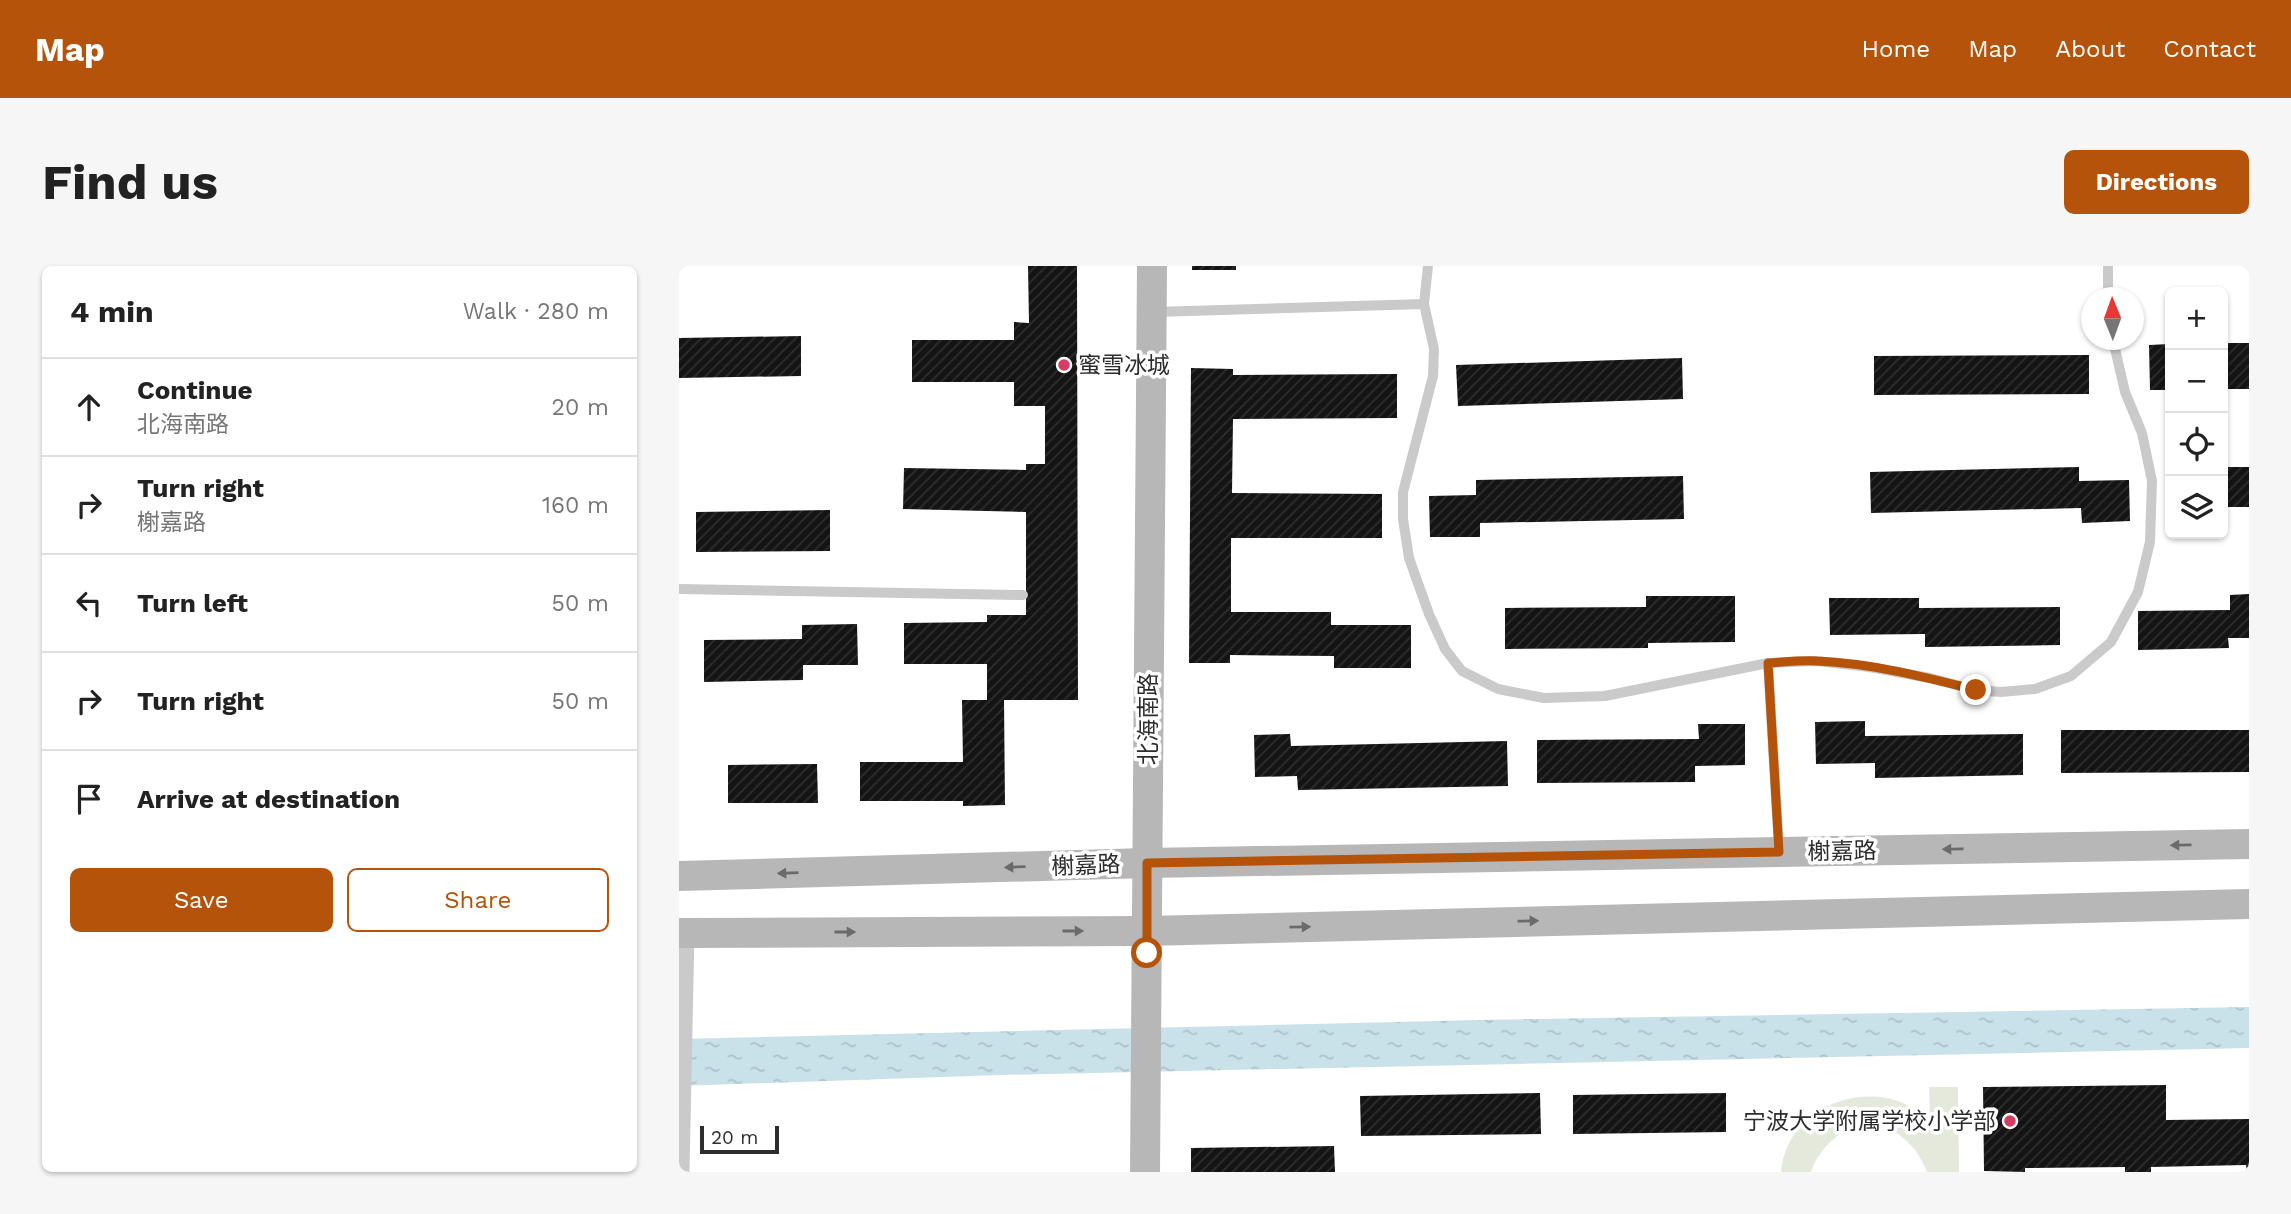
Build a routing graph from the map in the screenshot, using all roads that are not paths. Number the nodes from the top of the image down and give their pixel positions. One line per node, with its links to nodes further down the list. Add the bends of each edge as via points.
1 (1152, 266): 6 (main road, 北海南路)
2 (1428, 266): 5 (lane)
3 (2108, 266): 4 (lane)
4 (2108, 287)
5 (1424, 304): 6 (lane); 10 (lane, via 1434,349 1433,376 1403,492 1403,519 1409,558 1429,614 1445,649 1462,671 1498,689 1544,698 1605,696)
6 (1151, 312): 13 (main road, 北海南路)
7 (2115, 350): 10 (lane, via 2152,481 2150,542 2138,592 2111,642 2071,676 2035,689 2001,692 1817,661)
8 (679, 589): 9 (lane)
9 (1023, 595)
10 (1768, 663): 12 (lane)
11 (2249, 844): 12 (main road, 榭嘉路, one-way to 12)
12 (1779, 852): 13 (main road, 榭嘉路)
13 (1147, 863): 15 (main road, 榭嘉路, one-way to 15); 18 (main road, 北海南路)
14 (679, 867): 15 (lane)
15 (679, 876)
16 (2249, 904): 18 (main road, one-way to 16)
17 (682, 942): 18 (main road, one-way to 18); 19 (street)
18 (1147, 942): 20 (main road, 北海南路)
19 (680, 1157): 21 (street)
20 (1145, 1161)
21 (679, 1172)

